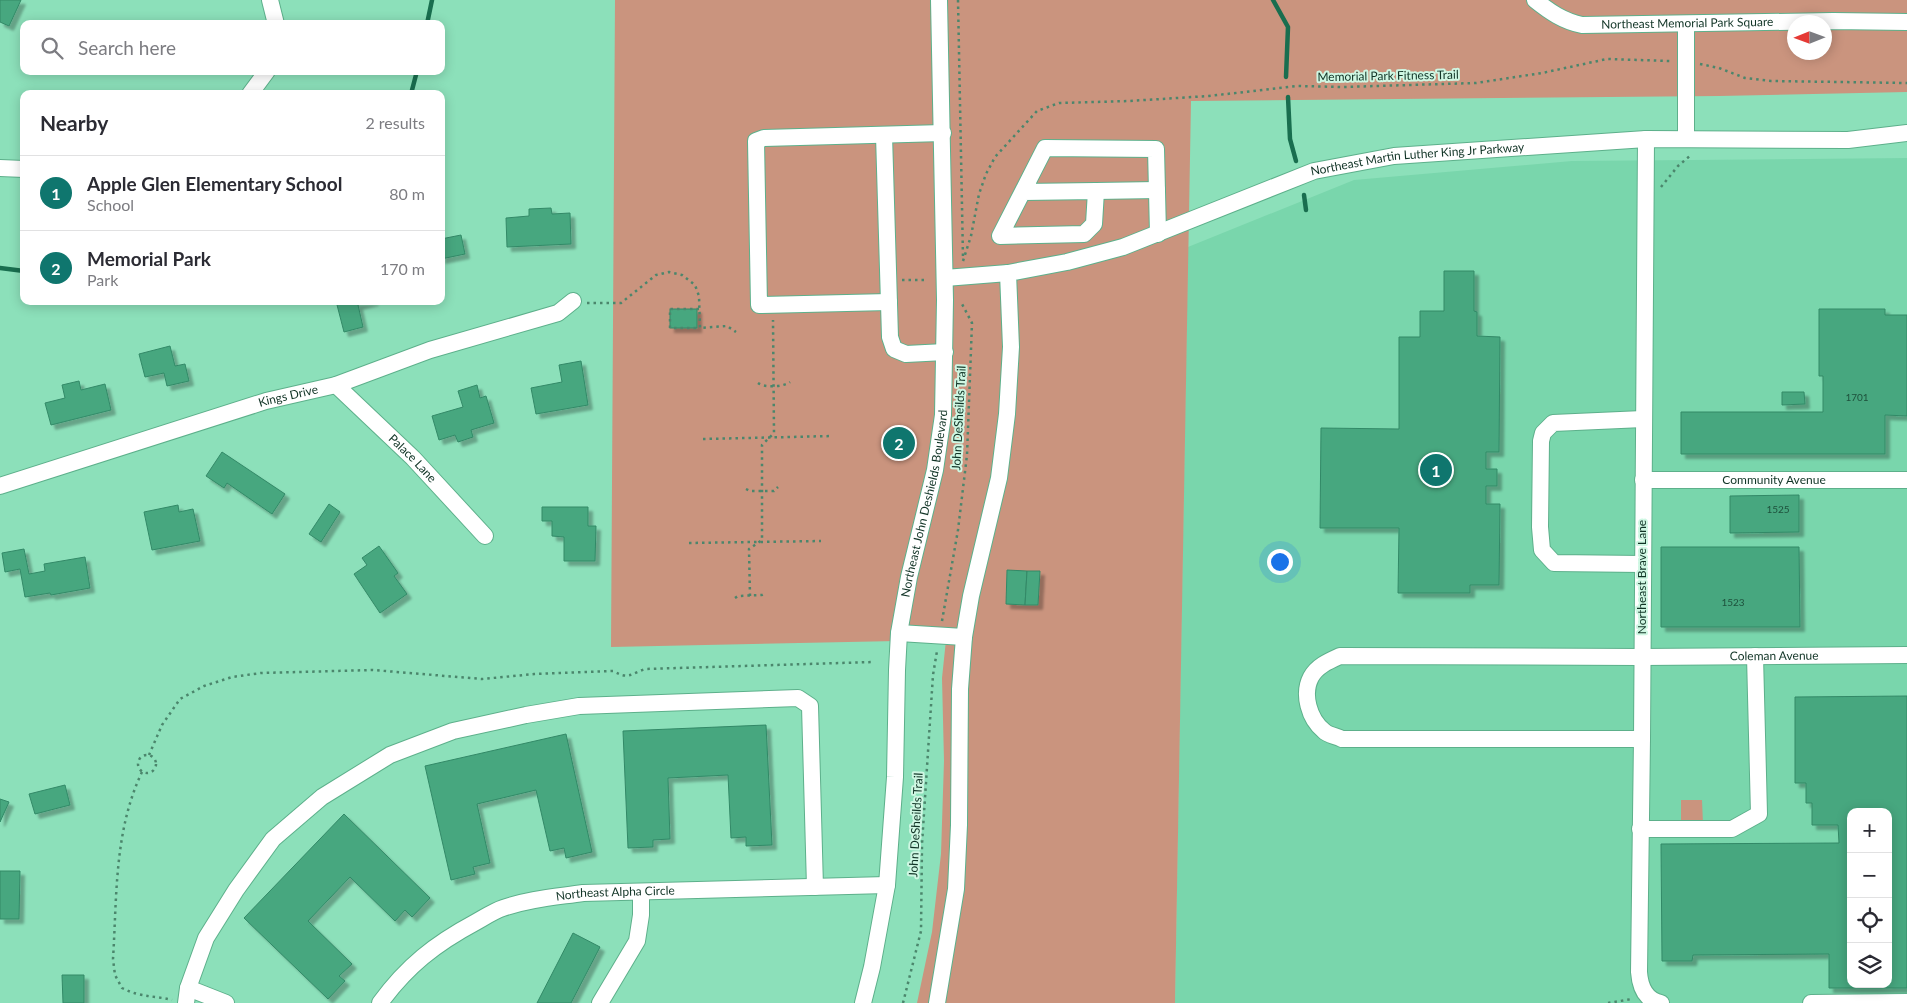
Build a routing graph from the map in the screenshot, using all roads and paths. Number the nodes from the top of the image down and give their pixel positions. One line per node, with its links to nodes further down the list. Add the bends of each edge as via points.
1 (270, 0): 5 (street)
2 (940, 0): 13 (street, Northeast John Deshields Boulevard)
3 (958, 0): 8 (path, Memorial Park Fitness Trail, via 963,261 979,194 996,157 1037,112 1059,103 1209,96 1297,86 1476,83 1607,59)
4 (1535, 0): 7 (street, Northeast Memorial Park Square, via 1561,18 1582,25)
5 (275, 20)
6 (1907, 22): 7 (street, Northeast Memorial Park Square)
7 (1686, 24): 8 (street)
8 (1686, 62): 10 (path, Memorial Park Fitness Trail, via 1719,68 1745,78 1771,81); 15 (street)
9 (264, 75): 11 (street)
10 (1907, 83)
11 (253, 90)
12 (1907, 132): 15 (street, Northeast Martin Luther King Jr Parkway, via 1848,140)
13 (942, 133): 14 (street); 24 (street, Northeast John Deshields Boulevard)
14 (884, 135): 25 (street); 29 (street, via 764,138 756,141 759,305)
15 (1686, 138): 16 (street, Northeast Martin Luther King Jr Parkway)
16 (1646, 139): 22 (street, Northeast Martin Luther King Jr Parkway, via 1394,156 1314,171); 41 (street, Northeast Brave Lane)
17 (0, 168): 18 (street)
18 (20, 169)
19 (1158, 190): 20 (street); 21 (street, via 1156,149 1045,148); 22 (street)
20 (1096, 191): 21 (street); 21 (street, via 1094,224 1084,234 1000,236)
21 (1023, 192)
22 (1158, 234): 23 (street, Northeast Martin Luther King Jr Parkway, via 1095,255)
23 (1008, 273): 24 (street, Northeast Martin Luther King Jr Parkway); 65 (street, via 1010,347 1007,414 999,478)
24 (945, 278): 34 (street, Northeast John Deshields Boulevard)
25 (888, 280): 26 (path); 29 (street)
26 (928, 280)
27 (962, 297): 63 (path, John DeSheilds Trail, via 962,306 972,323 967,455)
28 (573, 301): 30 (path, via 621,303 656,276 669,272 682,275 695,286); 37 (street, Kings Drive, via 558,313 430,350)
29 (889, 302): 34 (street, via 890,337 894,349 906,354)
30 (699, 309): 31 (path); 31 (path, via 670,310 670,328)
31 (700, 328): 33 (path, via 727,326)
32 (773, 331): 39 (path)
33 (736, 332)
34 (945, 352): 64 (street, Northeast John Deshields Boulevard, via 943,415 935,470 909,578)
35 (790, 382): 38 (path)
36 (758, 383): 39 (path, via 760,387)
37 (336, 385): 47 (street, Kings Drive, via 266,401); 53 (street, Palace Lane, via 413,458)
38 (786, 385): 39 (path); 40 (path)
39 (774, 386): 43 (path, via 774,433)
40 (789, 388)
41 (1643, 420): 45 (street, Northeast Brave Lane); 57 (street, via 1553,423 1543,433 1541,441 1540,481 1542,550 1554,563)
42 (832, 436): 43 (path)
43 (769, 438): 44 (path); 49 (path, via 762,444)
44 (703, 439)
45 (1643, 480): 46 (street, Community Avenue); 57 (street, Northeast Brave Lane)
46 (1907, 480)
47 (0, 486)
48 (778, 487): 50 (path)
49 (762, 490): 50 (path); 51 (path); 56 (path, via 762,540)
50 (774, 490): 52 (path)
51 (748, 491)
52 (777, 494)
53 (485, 536)
54 (821, 542): 56 (path)
55 (689, 543): 56 (path)
56 (756, 544): 60 (path, via 749,549)
57 (1642, 564): 69 (street, Northeast Brave Lane)
58 (766, 592): 61 (path)
59 (736, 596): 60 (path)
60 (750, 596): 61 (path)
61 (762, 596): 62 (path)
62 (765, 599)
63 (942, 621)
64 (900, 633): 65 (street); 75 (street, Northeast John Deshields Boulevard)
65 (964, 636): 86 (street, via 956,889)
66 (938, 646): 85 (path, John DeSheilds Trail, via 933,675 922,844 921,931)
67 (1907, 655): 68 (street, Coleman Avenue)
68 (1755, 656): 69 (street, Coleman Avenue); 74 (street, via 1759,814 1732,829)
69 (1642, 657): 71 (street, Northeast Brave Lane); 71 (street, Coleman Avenue, via 1340,656 1324,663 1311,677 1307,698 1311,715 1324,732 1342,739)
70 (873, 662): 72 (path, via 645,669 632,676 613,671 482,678 373,670 261,673 218,681 180,700 162,725)
71 (1642, 739): 74 (street, Northeast Brave Lane)
72 (149, 755): 73 (path, via 139,759); 73 (path, via 156,761 156,767 152,772)
73 (142, 772): 78 (path, via 123,826 119,851 113,959 115,975 122,988 146,997)
74 (1640, 830): 79 (street, Northeast Brave Lane, via 1638,972 1640,984)
75 (887, 885): 76 (street, Northeast Alpha Circle); 84 (street, Northeast John Deshields Boulevard)
76 (815, 887): 77 (street, Northeast Alpha Circle); 78 (street, via 810,706 798,698 579,706 526,715 453,731 390,755 322,797 273,839 236,890 206,938)
77 (641, 892): 82 (street, Northeast Alpha Circle, via 583,893 502,908 420,957); 83 (street, via 637,941)
78 (182, 997): 81 (street)
79 (1655, 1000): 87 (path)
80 (1907, 1002): 88 (street)
81 (226, 1003)
82 (380, 1003)
83 (600, 1003)
84 (863, 1003)
85 (903, 1003)
86 (936, 1003)
87 (1608, 1003)
88 (1811, 1003)

